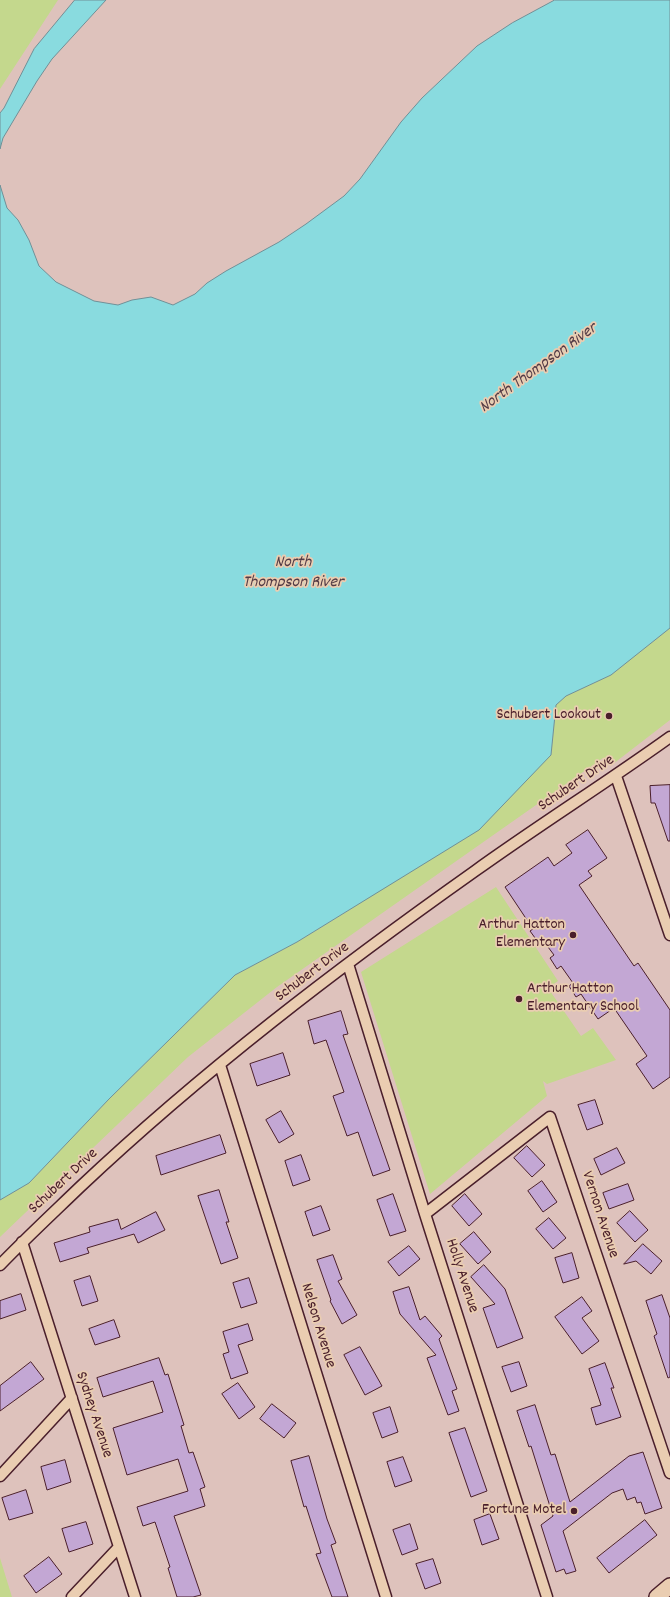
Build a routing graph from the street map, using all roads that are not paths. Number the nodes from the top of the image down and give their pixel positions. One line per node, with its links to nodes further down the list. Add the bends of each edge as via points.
1 (670, 737): 2 (street, Schubert Drive)
2 (616, 776): 3 (street); 4 (street, Schubert Drive, via 476,870)
3 (670, 935)
4 (348, 964): 5 (street, Schubert Drive); 6 (street, Holly Avenue)
5 (220, 1065): 7 (street, Schubert Drive, via 130,1140); 16 (street, Nelson Avenue)
6 (425, 1214): 10 (street, Vernon Avenue, via 550,1117); 17 (street, Holly Avenue)
7 (22, 1242): 8 (street, Schubert Drive); 9 (street, Sydney Avenue)
8 (0, 1265)
9 (72, 1398): 11 (street); 12 (street, Sydney Avenue)
10 (670, 1473)
11 (0, 1476)
12 (119, 1547): 14 (street); 15 (street, Sydney Avenue)
13 (670, 1586): 18 (main road)
14 (72, 1597)
15 (135, 1597)
16 (386, 1597)
17 (547, 1597)
18 (657, 1597)

